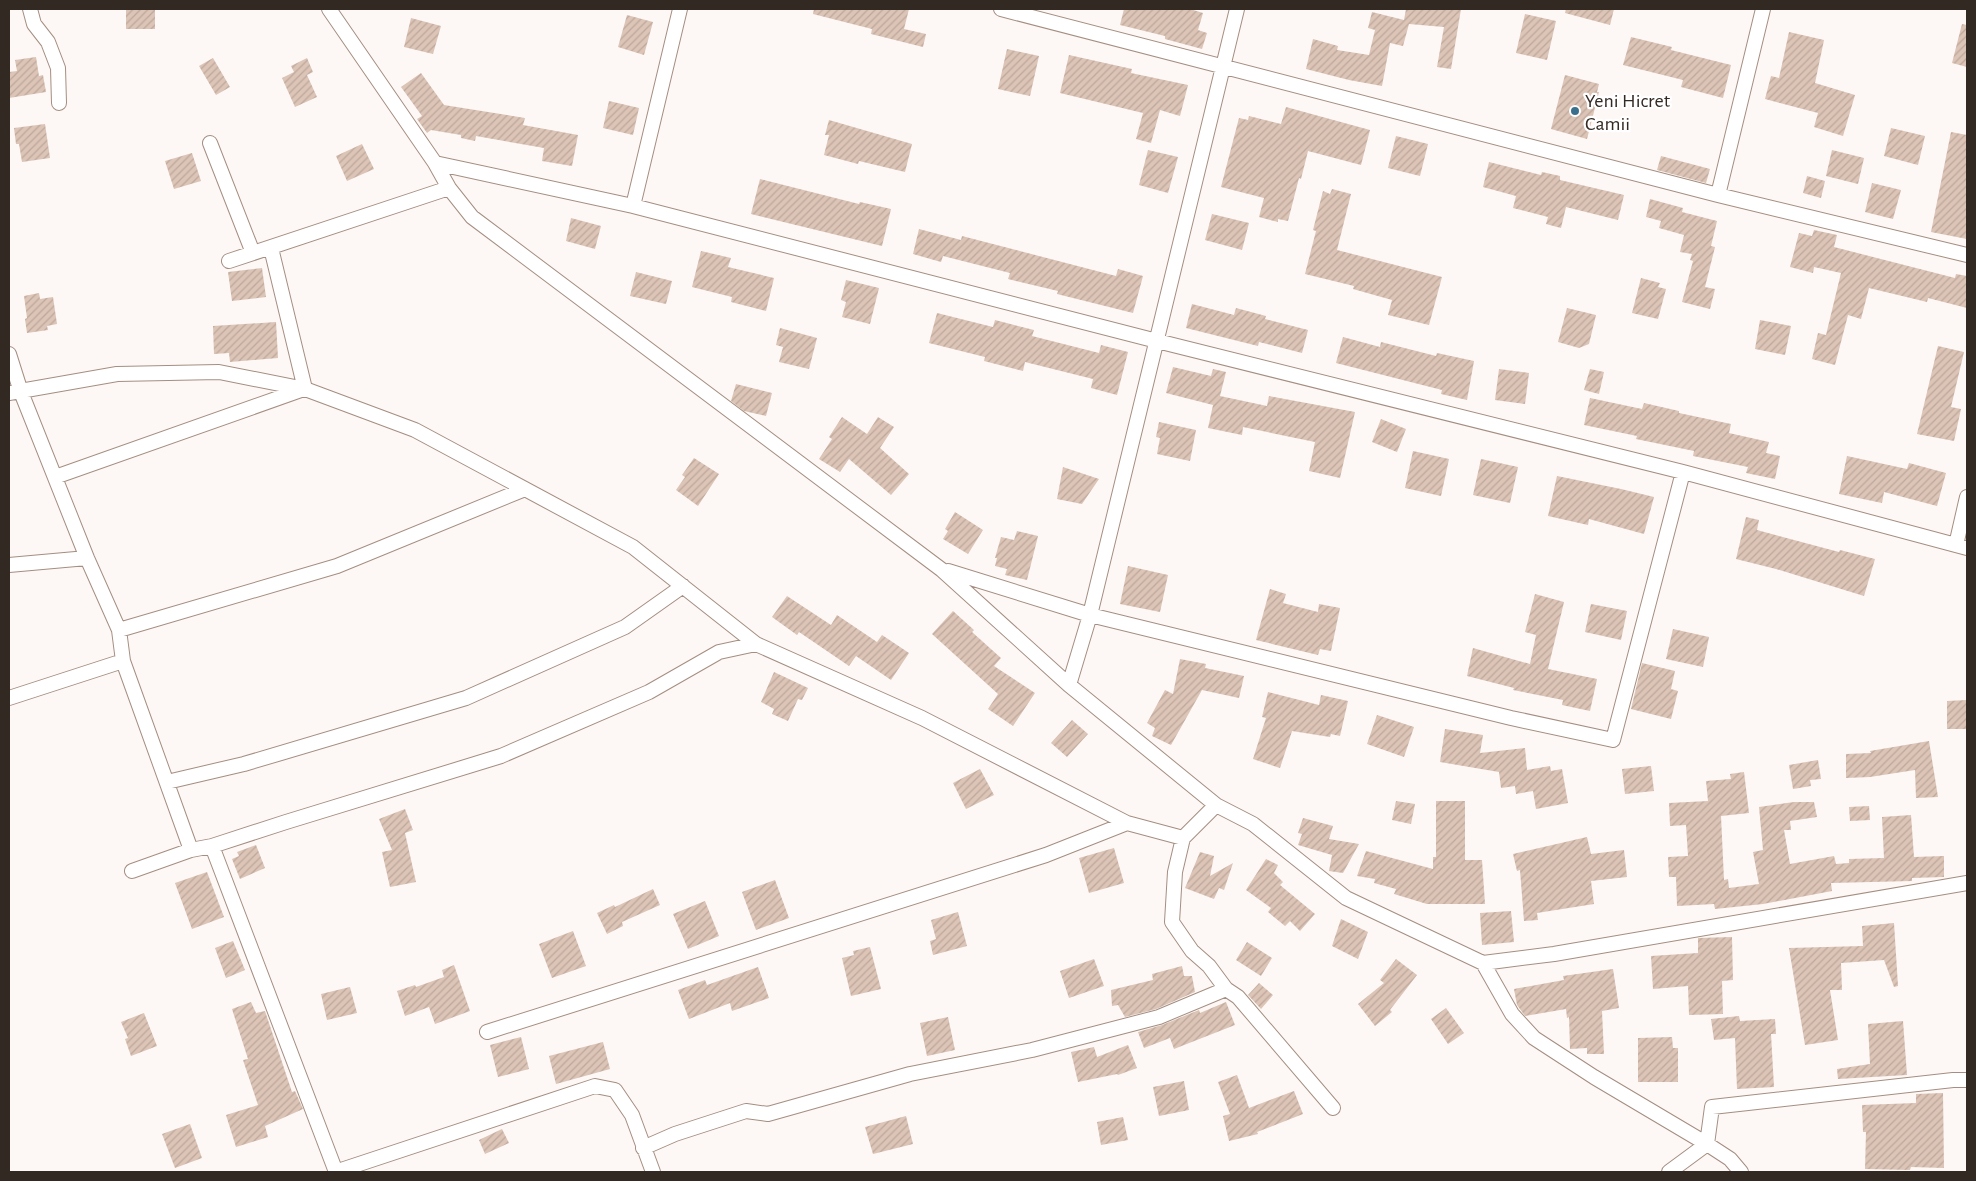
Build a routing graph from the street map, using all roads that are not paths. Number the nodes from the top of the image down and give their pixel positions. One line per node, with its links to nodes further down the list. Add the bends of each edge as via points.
1 (30, 9): 8 (street, via 34,24 48,42 58,68)
2 (329, 9): 10 (street)
3 (680, 9): 13 (street)
4 (1002, 9): 7 (street)
5 (1237, 9): 7 (street)
6 (1763, 9): 12 (street)
7 (1224, 68): 12 (street); 18 (street)
8 (59, 103)
9 (210, 143): 15 (street)
10 (435, 164): 11 (street); 13 (street)
11 (449, 188): 14 (street); 29 (street, via 472,217)
12 (1718, 195): 16 (street)
13 (632, 206): 18 (street)
14 (271, 248): 15 (street); 20 (street)
15 (254, 253): 17 (street)
16 (1967, 255)
17 (229, 261)
18 (1157, 341): 22 (street); 31 (street)
19 (9, 354): 21 (street)
20 (305, 389): 21 (street, via 218,372 117,374); 23 (street); 24 (street, via 415,430)
21 (15, 393): 23 (street)
22 (1684, 472): 26 (street); 31 (street, via 1613,740)
23 (55, 477): 27 (street)
24 (525, 489): 30 (street, via 633,547); 32 (street, via 337,566)
25 (1967, 496): 26 (street)
26 (1961, 546)
27 (87, 558): 28 (street); 32 (street)
28 (9, 565)
29 (942, 570): 31 (street); 35 (street)
30 (683, 586): 33 (street); 37 (street, via 625,627 466,698 244,764)
31 (1090, 615): 35 (street)
32 (119, 630): 34 (street)
33 (756, 644): 39 (street, via 922,718); 41 (street, via 719,652 649,692 501,756)
34 (123, 661): 36 (street); 37 (street)
35 (1069, 685): 38 (street)
36 (9, 698)
37 (167, 782): 42 (street)
38 (1216, 805): 40 (street); 45 (street, via 1253,824 1346,898)
39 (1127, 823): 40 (street); 47 (street, via 1046,855)
40 (1183, 838): 46 (street, via 1175,872 1172,922 1192,951 1209,966)
41 (212, 846): 42 (street); 52 (street)
42 (191, 850): 43 (street)
43 (132, 871)
44 (1967, 883): 45 (street, via 1554,954)
45 (1483, 962): 50 (street, via 1512,1014 1534,1038)
46 (1226, 989): 49 (street, via 1238,997); 51 (street, via 1159,1017 1032,1050 910,1074 768,1114 746,1111)
47 (487, 1032)
48 (1967, 1080): 50 (street, via 1712,1107)
49 (1333, 1108)
50 (1707, 1144): 54 (street); 55 (street, via 1730,1159)
51 (643, 1148): 52 (street, via 632,1114 615,1090 595,1086); 53 (street)
52 (336, 1172)
53 (653, 1172)
54 (1669, 1172)
55 (1741, 1172)

